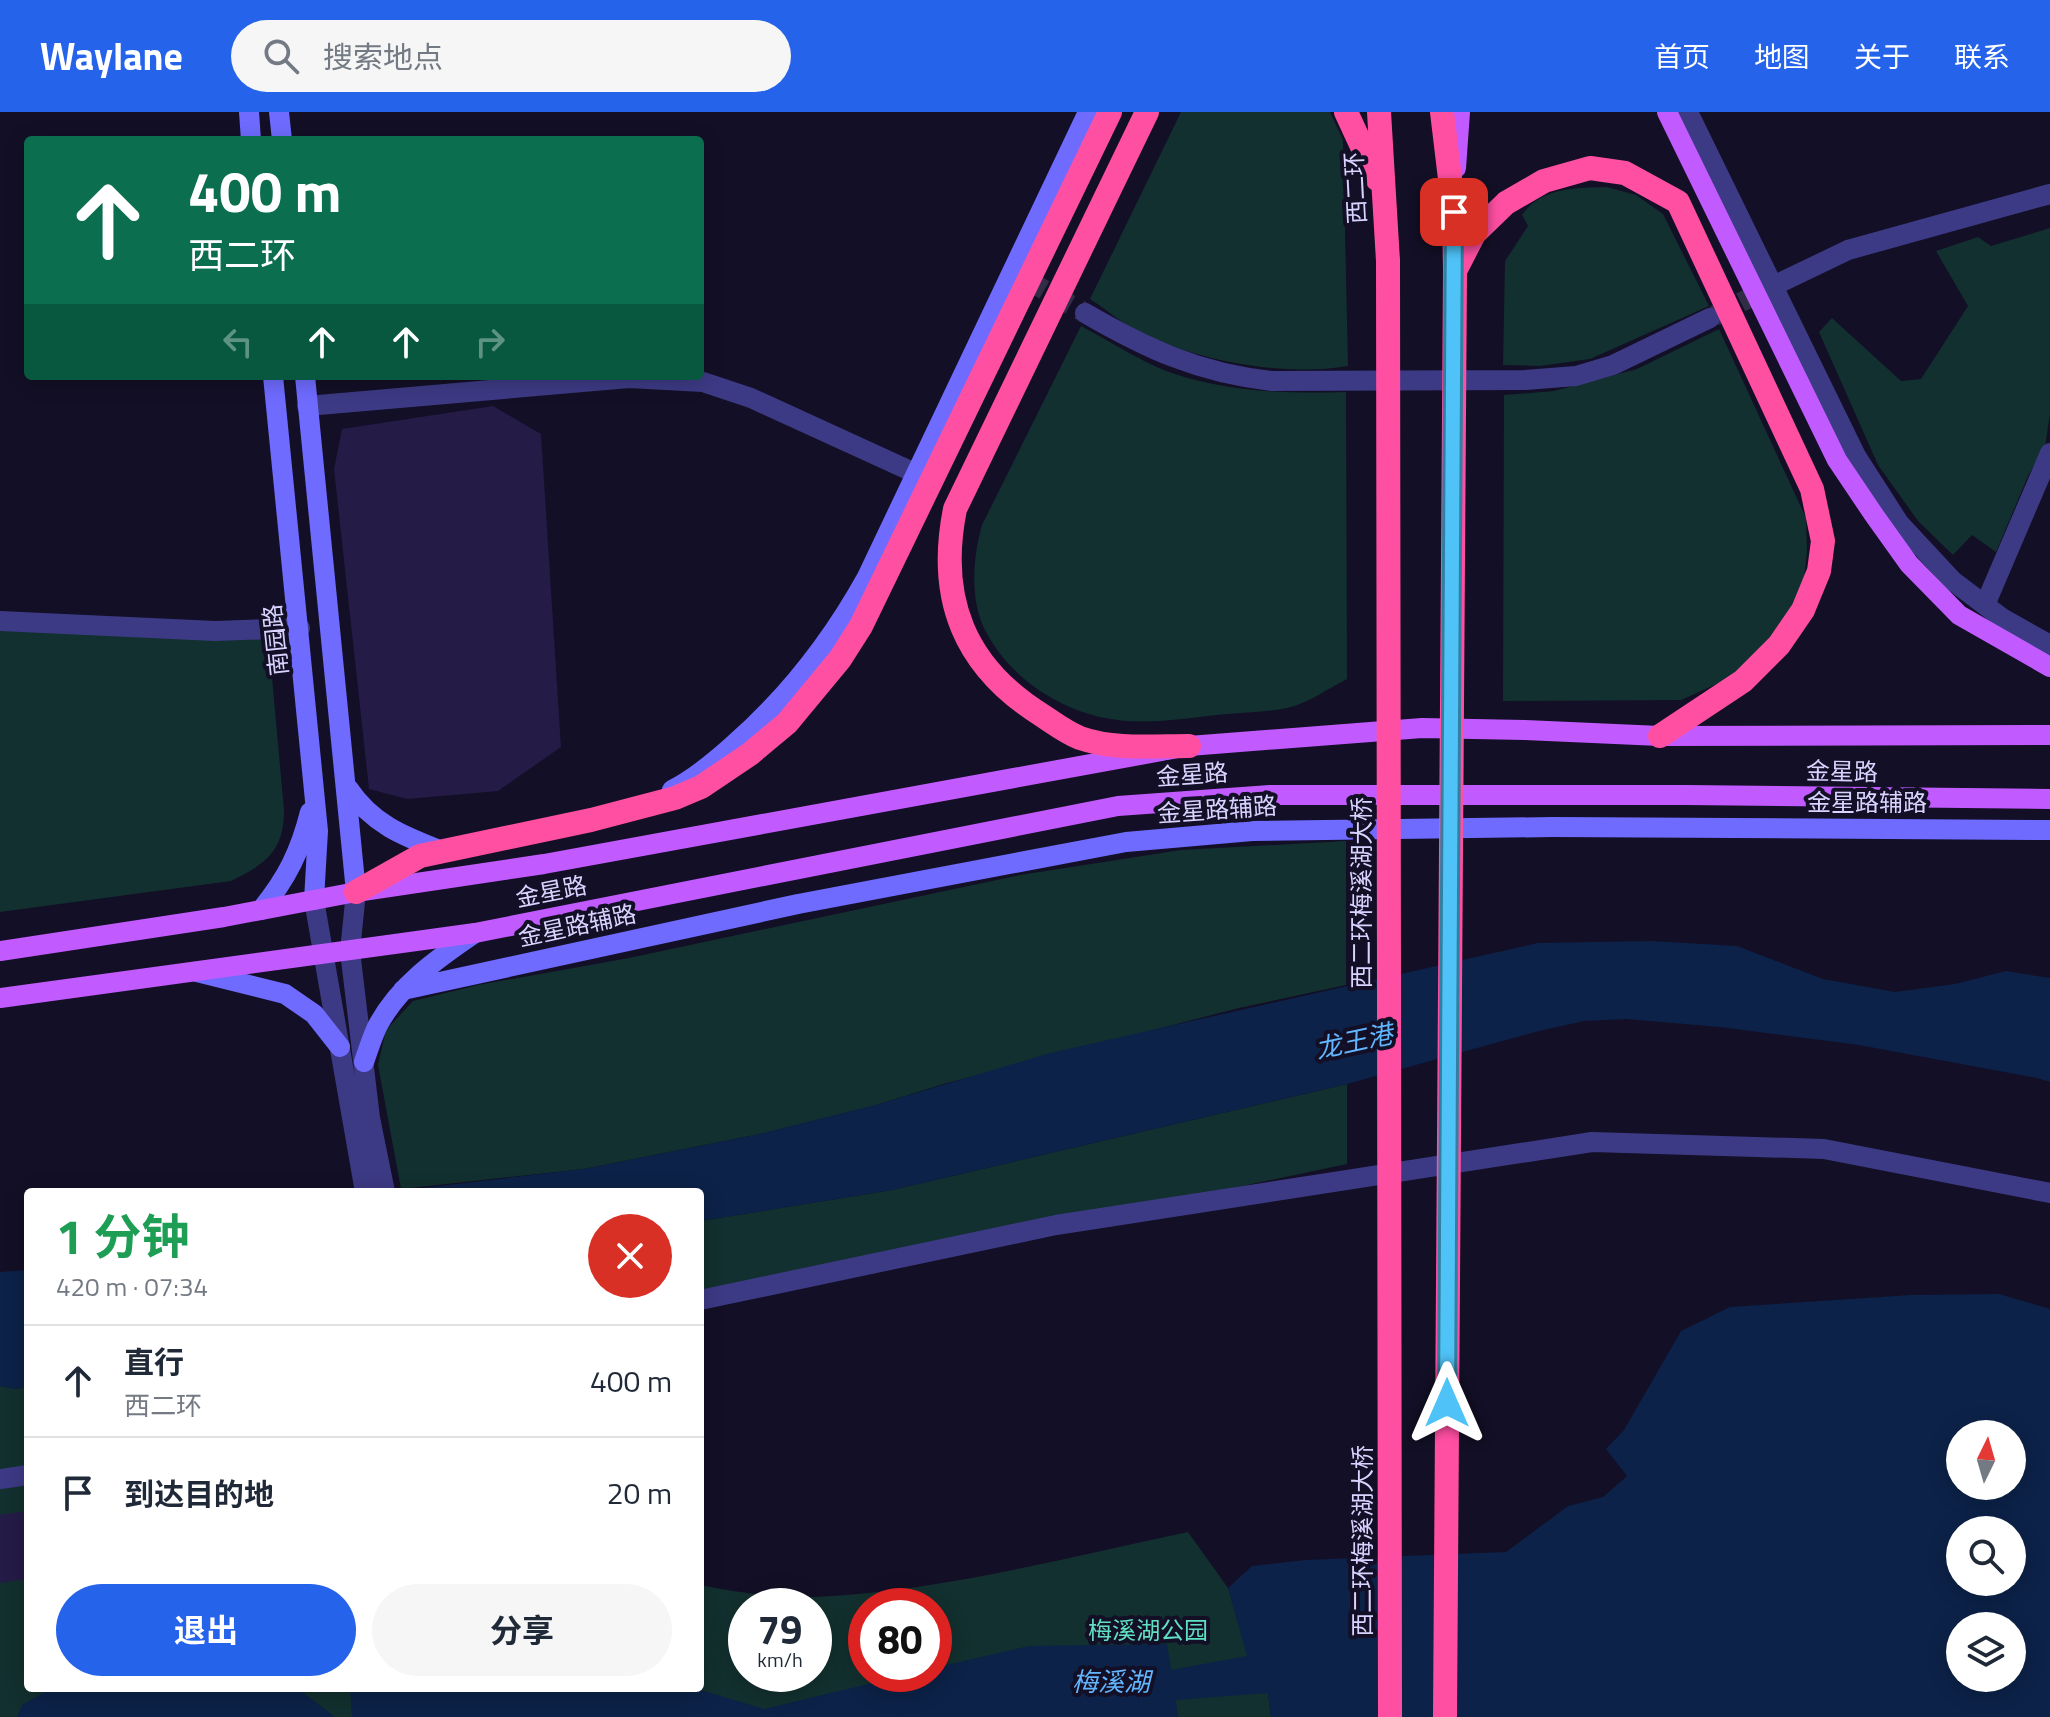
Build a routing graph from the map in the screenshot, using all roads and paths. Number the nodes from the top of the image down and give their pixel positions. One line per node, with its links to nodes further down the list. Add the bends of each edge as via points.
1 (249, 112): 12 (street)
2 (279, 112): 13 (street)
3 (1088, 112): 28 (street, via 1020,276)
4 (1110, 112): 40 (highway, via 885,580 840,659 787,723 750,754 688,793)
5 (1147, 112): 36 (highway, via 955,509 948,568 963,632 992,675 1018,701 1078,738 1111,746)
6 (1346, 112): 14 (highway)
7 (1379, 112): 14 (highway, 西二环)
8 (1442, 112): 16 (highway)
9 (1460, 112): 16 (main road)
10 (1667, 112): 33 (main road, via 1837,460 1874,515 1909,564 1959,615)
11 (1688, 112): 19 (street)
12 (251, 136)
13 (282, 136)
14 (1383, 192): 17 (highway, 西二环)
15 (2050, 194): 19 (street, via 1848,250)
16 (1454, 212): 18 (highway)
17 (1388, 261): 62 (highway, 西二环梅溪湖大桥, bridge)
18 (1455, 271): 35 (highway, via 1474,234 1506,203 1544,181 1590,168 1625,173 1678,202 1812,489 1823,541 1819,571 1803,610 1779,645 1743,681); 63 (highway, bridge)
19 (1770, 288): 29 (street, via 1856,456 1899,523 1953,581)
20 (1085, 313): 21 (street, via 1136,343 1190,365 1272,381 1576,376 1613,365)
21 (1710, 318)
22 (273, 380): 31 (street, 南园路)
23 (305, 380): 26 (street)
24 (606, 380): 26 (street)
25 (670, 380): 28 (street, via 751,398)
26 (307, 406): 37 (street)
27 (2050, 453): 29 (street)
28 (915, 473): 40 (street, via 849,609 801,677 702,772)
29 (1985, 605): 32 (street)
30 (0, 621): 31 (street, via 215,631)
31 (300, 628): 38 (street, 南园路)
32 (2050, 645)
33 (2050, 667)
34 (2050, 735): 35 (main road, 金星路)
35 (1660, 736): 36 (main road, 金星路, via 1422,728)
36 (1189, 746): 43 (main road, 金星路, via 544,864)
37 (347, 786): 42 (street, via 357,802 394,832); 43 (street)
38 (315, 793): 44 (street, 南园路); 45 (street, via 302,844 283,883)
39 (2050, 799): 46 (main road, 金星路, via 1270,795 1118,806)
40 (632, 810): 42 (highway)
41 (2050, 830): 51 (street, 金星路辅路, via 1442,828 1252,831 1126,842 798,904)
42 (442, 851): 43 (highway, via 420,856)
43 (356, 892): 44 (main road, 金星路); 48 (street)
44 (314, 900): 45 (main road, 金星路); 49 (street)
45 (261, 910): 47 (main road, 金星路)
46 (475, 933): 48 (main road, 金星路); 51 (street)
47 (0, 951)
48 (350, 951): 49 (main road, 金星路); 54 (street)
49 (324, 955): 50 (main road, 金星路); 53 (street)
50 (197, 972): 52 (main road, 金星路); 53 (street, via 285,994 314,1014)
51 (403, 990): 54 (street, via 378,1026)
52 (0, 998)
53 (340, 1047): 55 (street)
54 (364, 1062): 55 (street)
55 (361, 1118): 56 (street); 57 (street)
56 (365, 1188)
57 (384, 1188)
58 (2050, 1193): 59 (street, via 1824,1149 1592,1142 1056,1225)
59 (704, 1299)
60 (24, 1476): 61 (street)
61 (0, 1479)
62 (1390, 1717)
63 (1445, 1717)

